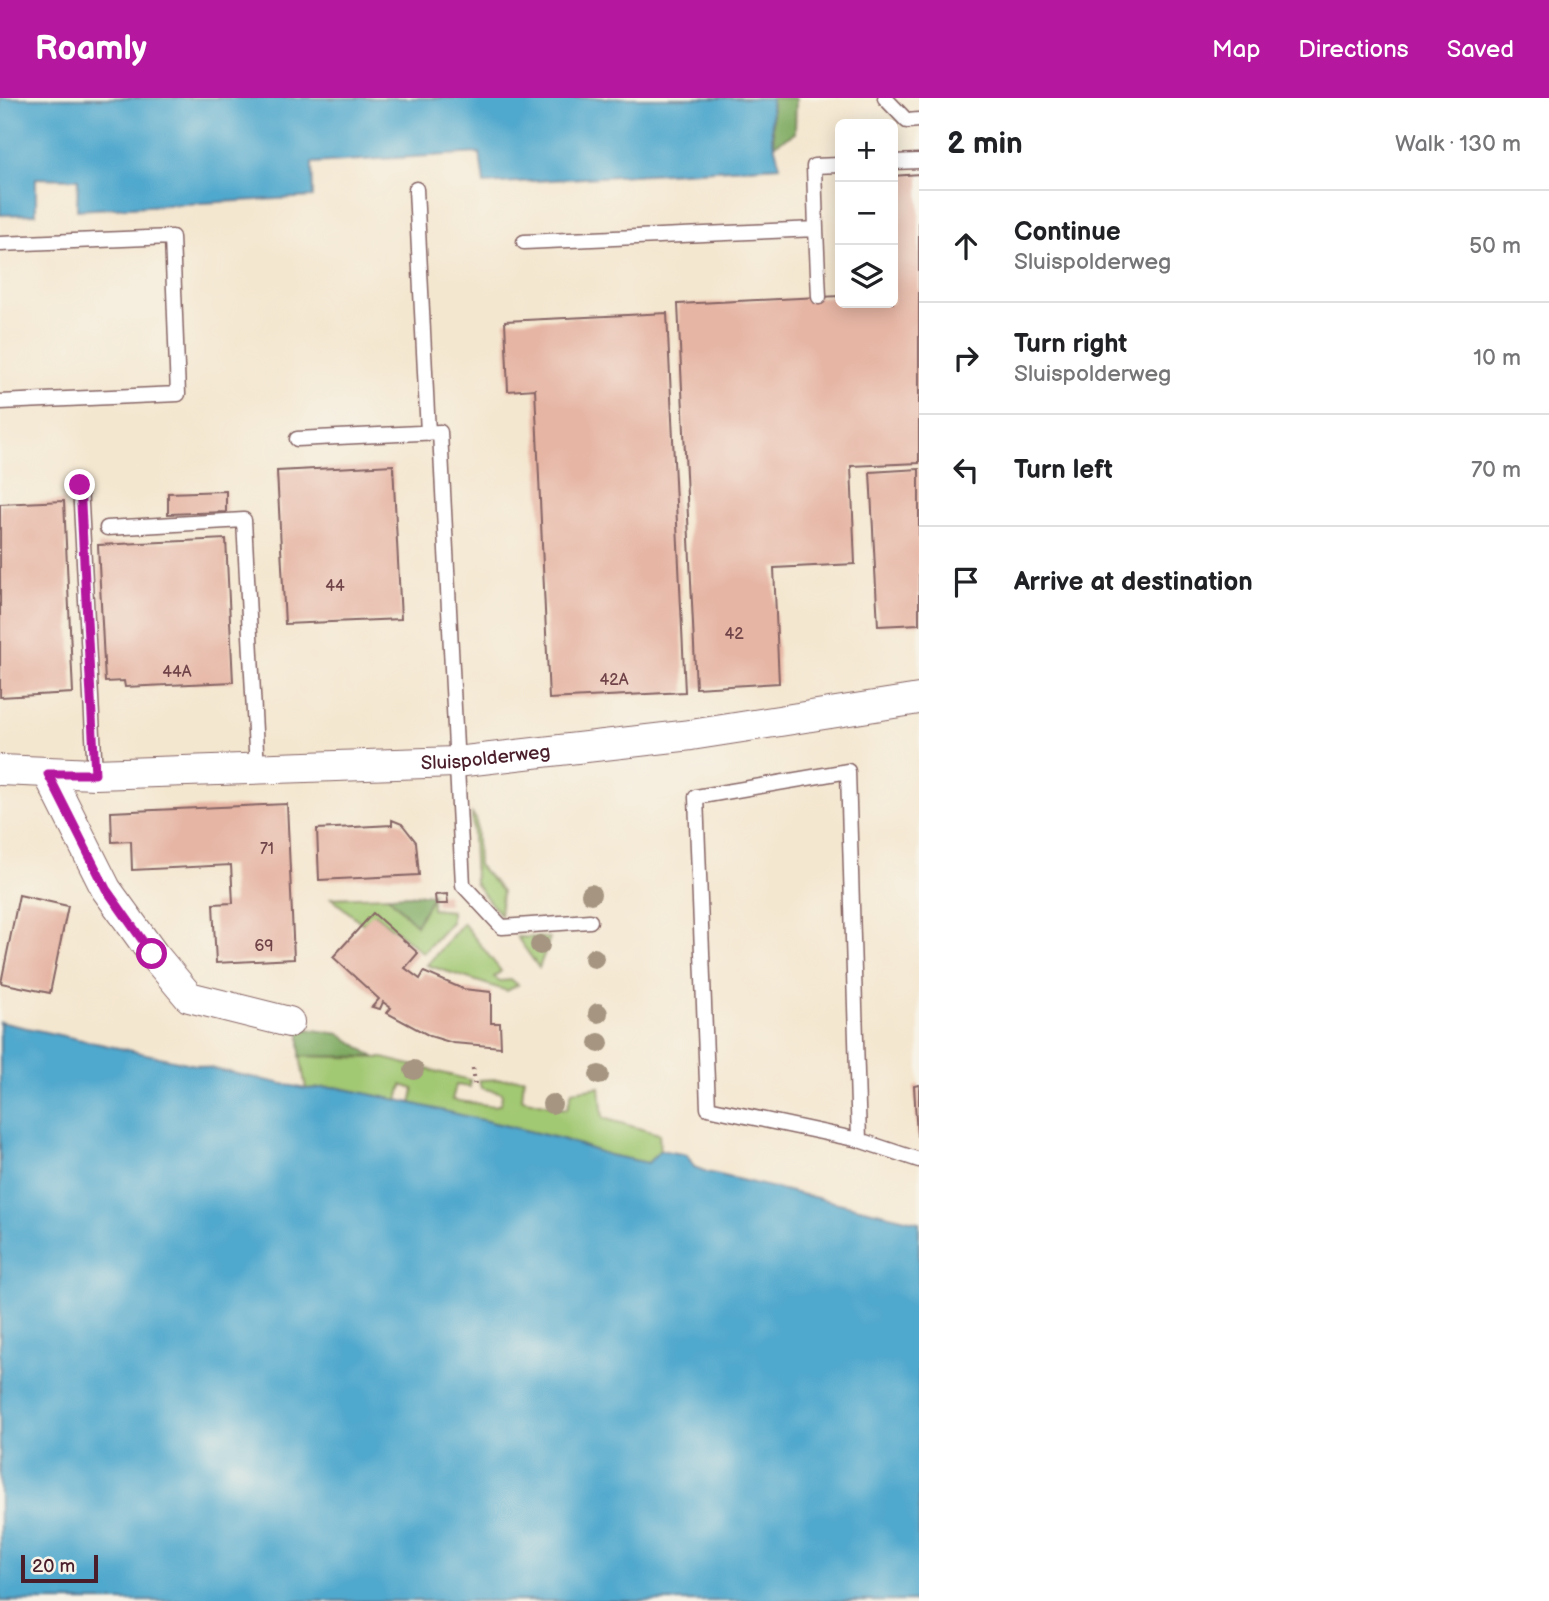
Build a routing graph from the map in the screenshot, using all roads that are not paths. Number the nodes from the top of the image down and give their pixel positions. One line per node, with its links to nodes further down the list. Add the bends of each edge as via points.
1 (885, 98): 2 (lane, via 907,121)
2 (919, 120)
3 (919, 161): 4 (lane)
4 (898, 162)
5 (835, 165): 7 (lane, via 814,166)
6 (416, 189): 12 (lane)
7 (816, 229): 8 (lane); 10 (lane)
8 (524, 242)
9 (0, 244): 11 (lane, via 172,237 178,394)
10 (819, 297)
11 (0, 402)
12 (428, 433): 13 (lane); 17 (lane, via 439,432)
13 (296, 439)
14 (80, 485): 21 (lane)
15 (107, 528): 19 (lane, via 244,520)
16 (919, 699): 17 (street, Sluispolderweg, via 691,735)
17 (456, 762): 19 (street, Sluispolderweg); 22 (lane, via 463,885 502,927)
18 (0, 770): 20 (street, Sluispolderweg)
19 (257, 770): 21 (street, Sluispolderweg)
20 (48, 774): 21 (street, Sluispolderweg); 23 (street, via 106,889 189,997)
21 (95, 774)
22 (590, 921)
23 (289, 1021)
24 (859, 1140): 24 (lane, via 708,1108 696,797 848,771); 25 (lane)
25 (919, 1160)

